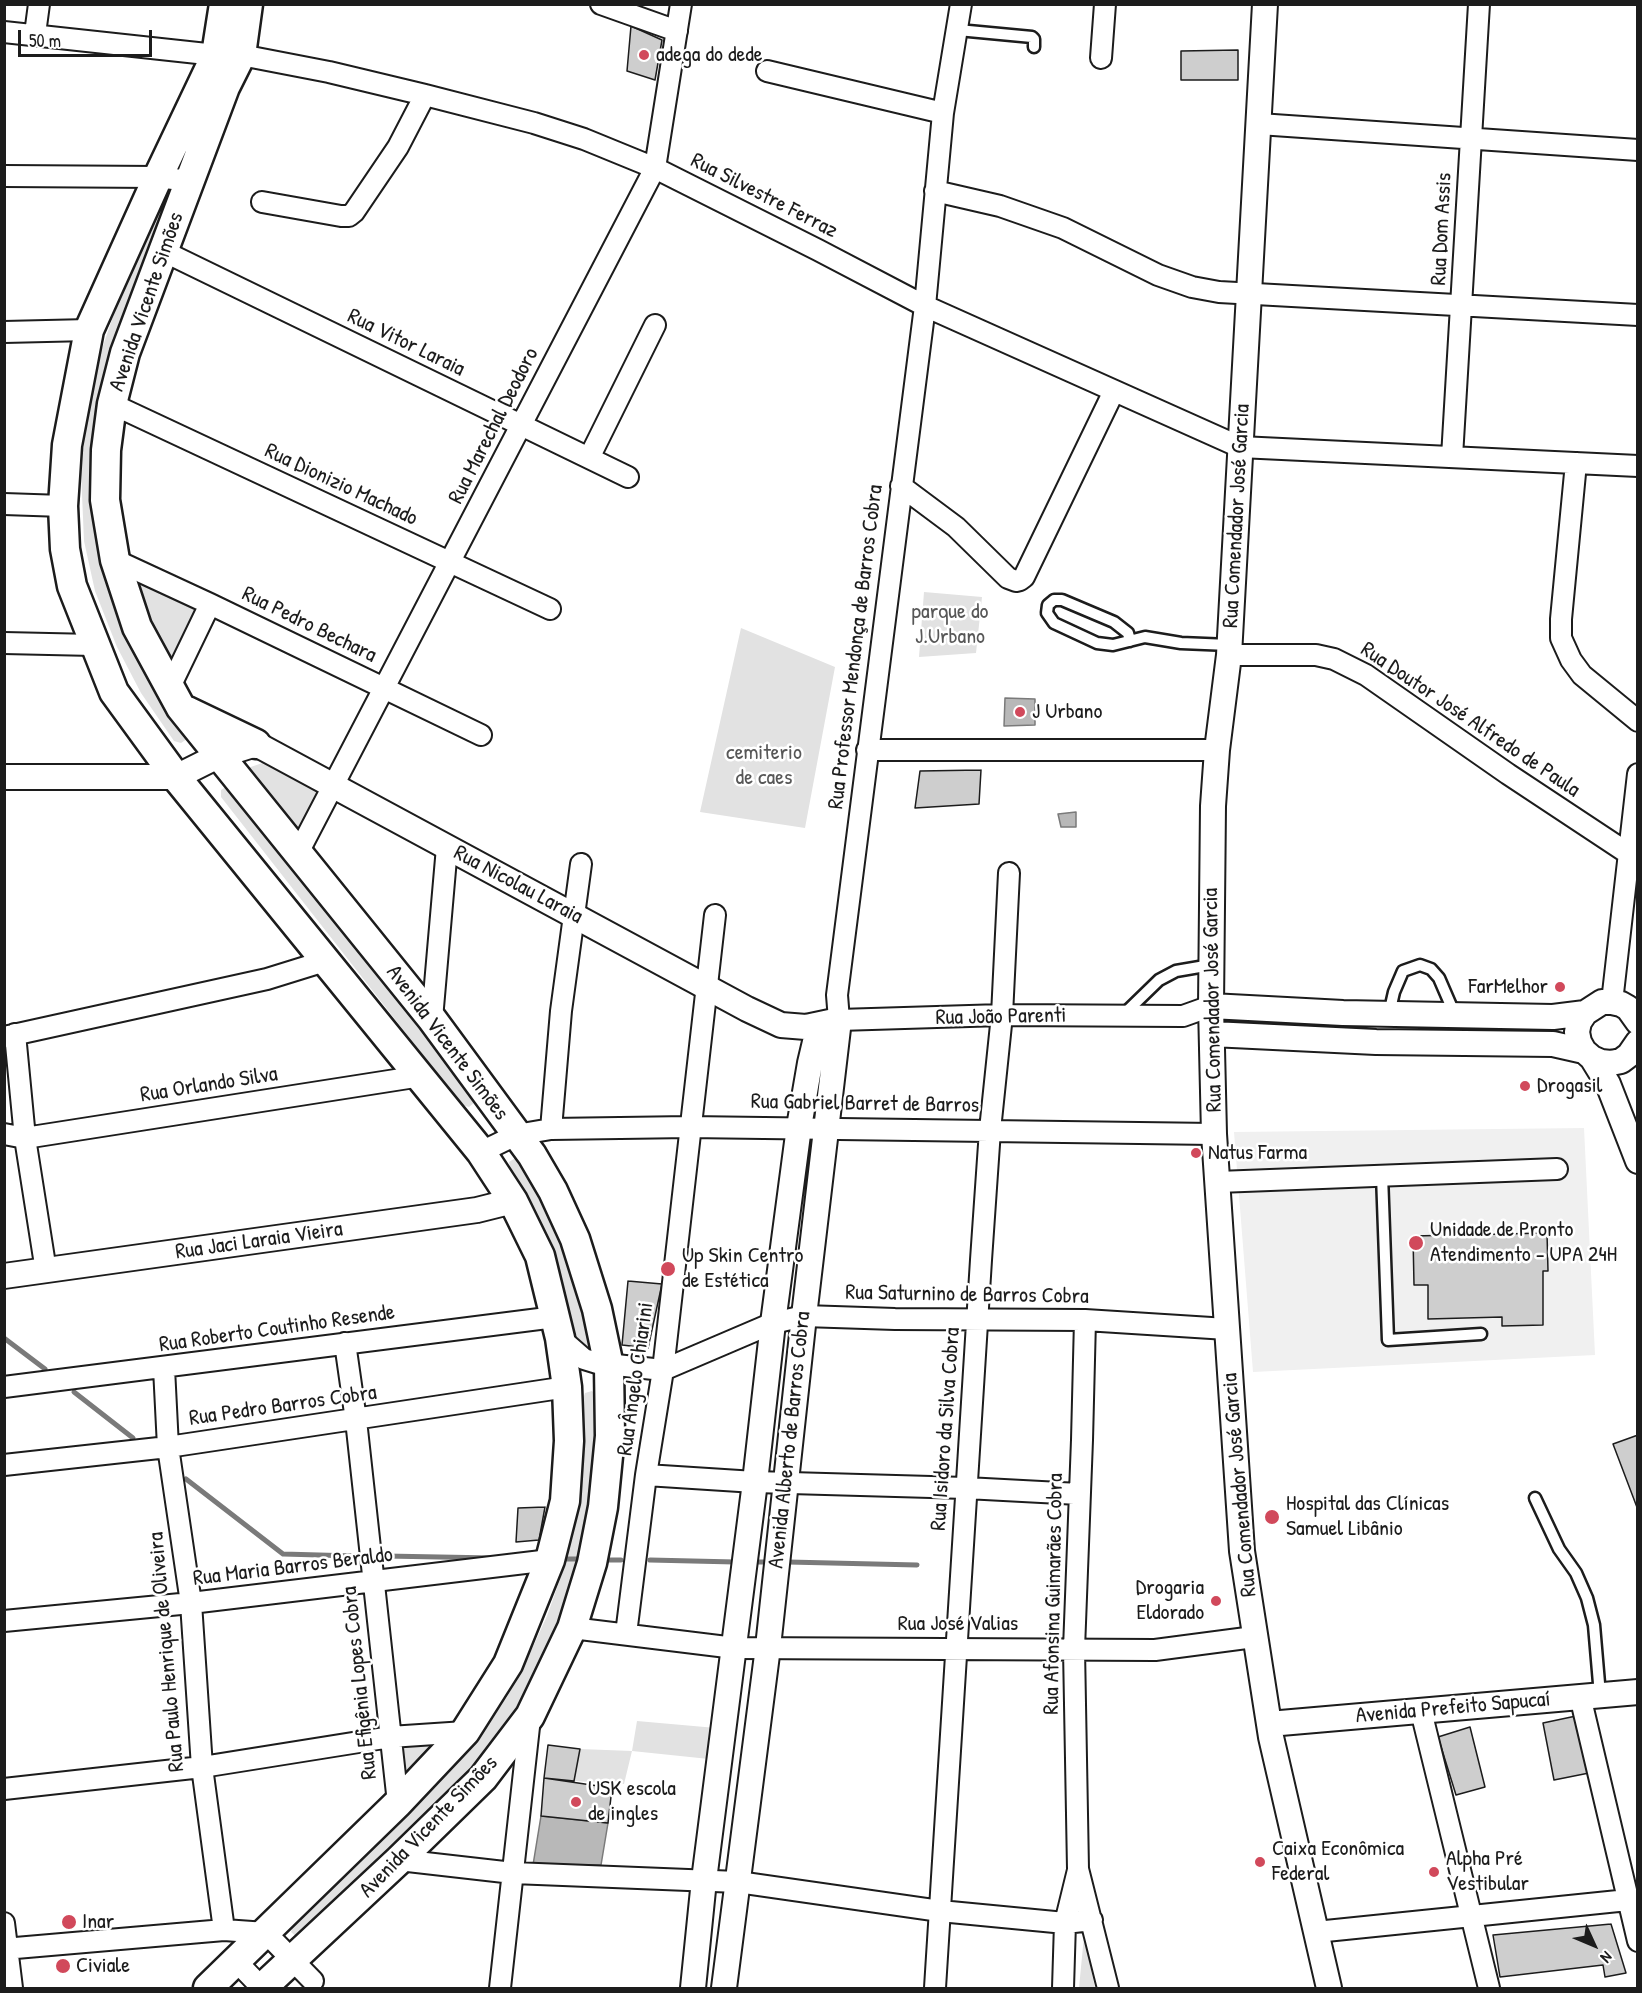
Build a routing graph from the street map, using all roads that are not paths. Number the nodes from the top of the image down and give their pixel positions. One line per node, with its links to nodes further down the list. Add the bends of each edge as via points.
1 (39, 4): 13 (street)
2 (224, 4): 15 (main road, Avenida Vicente Simões)
3 (248, 4): 15 (main road, Avenida Vicente Simões)
4 (601, 4): 11 (street)
5 (681, 4): 11 (street, Rua Marechal Deodoro)
6 (961, 4): 10 (street, Rua Professor Mendonça de Barros Cobra)
7 (1105, 4): 16 (street)
8 (1265, 4): 20 (street, Rua Comendador José Garcia)
9 (1479, 4): 21 (street, Rua Dom Assis)
10 (958, 30): 14 (lane, via 1032,37); 19 (street, Rua Professor Mendonça de Barros Cobra)
11 (676, 31): 23 (street, Rua Marechal Deodoro)
12 (4, 32): 13 (street, Rua Silvestre Ferraz)
13 (35, 34): 15 (street, Rua Silvestre Ferraz)
14 (1034, 47)
15 (229, 55): 18 (street, Rua Silvestre Ferraz, via 329,72); 25 (main road, Avenida Vicente Simões); 26 (main road, Avenida Vicente Simões, via 225,87)
16 (1101, 58)
17 (767, 71): 19 (street)
18 (425, 95): 23 (street, Rua Silvestre Ferraz, via 534,123); 28 (street, via 398,147 349,216)
19 (943, 113): 27 (street, Rua Professor Mendonça de Barros Cobra)
20 (1258, 124): 21 (street); 30 (street, Rua Comendador José Garcia)
21 (1471, 139): 22 (street); 31 (street, Rua Dom Assis)
22 (1638, 150)
23 (655, 168): 32 (street, Rua Silvestre Ferraz); 39 (street, Rua Marechal Deodoro)
24 (4, 177): 25 (street)
25 (158, 177): 26 (street, Avenida Vicente Simões); 35 (main road, Avenida Vicente Simões)
26 (189, 181): 29 (main road, Avenida Vicente Simões)
27 (935, 190): 30 (street, via 1000,206 1063,228 1158,275 1192,287); 32 (street, Rua Professor Mendonça de Barros Cobra)
28 (262, 202)
29 (163, 251): 38 (main road, Avenida Vicente Simões, via 125,353); 39 (street, Rua Vitor Laraia)
30 (1248, 293): 31 (street); 40 (street, Rua Comendador José Garcia)
31 (1461, 305): 33 (street); 41 (street, Rua Dom Assis)
32 (925, 306): 37 (street, Rua Silvestre Ferraz); 46 (street, Rua Professor Mendonça de Barros Cobra)
33 (1638, 315)
34 (655, 325): 42 (street)
35 (89, 330): 36 (street); 48 (main road, Avenida Vicente Simões, via 67,445)
36 (4, 332)
37 (1114, 391): 40 (street, Rua Silvestre Ferraz); 46 (street, via 1024,577 1016,582 956,527)
38 (112, 404): 49 (main road, Avenida Vicente Simões, via 105,500); 50 (street, Rua Dionizio Machado)
39 (521, 425): 42 (street, Rua Vitor Laraia); 50 (street, Rua Marechal Deodoro)
40 (1240, 447): 41 (street); 56 (street, Rua Comendador José Garcia)
41 (1452, 457): 43 (street)
42 (589, 458): 45 (street, Rua Vitor Laraia)
43 (1576, 463): 44 (street); 59 (street, via 1561,638 1582,675)
44 (1638, 466)
45 (628, 477)
46 (901, 486): 62 (street, Rua Professor Mendonça de Barros Cobra)
47 (4, 504): 48 (street)
48 (63, 506): 55 (main road, Avenida Vicente Simões, via 72,586)
49 (115, 560): 51 (street, Rua Pedro Bechara); 58 (main road, Avenida Vicente Simões, via 137,627)
50 (450, 562): 52 (street, Rua Dionizio Machado); 57 (street, Rua Marechal Deodoro)
51 (210, 604): 57 (street, Rua Pedro Bechara); 58 (street)
52 (550, 609)
53 (1130, 641): 53 (lane, via 1097,643 1054,623 1047,613 1048,605 1062,600 1114,622 1128,633); 56 (lane, via 1145,637)
54 (4, 643): 55 (street)
55 (94, 645): 67 (main road, Avenida Vicente Simões, via 114,692)
56 (1229, 650): 63 (street, Rua Comendador José Garcia); 71 (street, Rua Doutor José Alfredo de Paula, via 1316,655 1366,675)
57 (384, 688): 60 (street, Rua Pedro Bechara); 68 (street, Rua Marechal Deodoro)
58 (175, 699): 61 (main road); 64 (main road, Avenida Vicente Simões)
59 (1638, 721)
60 (481, 735)
61 (256, 744): 64 (street); 68 (street, Rua Nicolau Laraia)
62 (867, 750): 63 (street); 88 (street, Rua Professor Mendonça de Barros Cobra, via 837,995)
63 (1217, 750): 77 (street, Rua Comendador José Garcia)
64 (219, 756): 67 (street); 70 (main road, Avenida Vicente Simões)
65 (1638, 774): 71 (street)
66 (4, 777): 67 (street)
67 (176, 777): 76 (main road, Avenida Vicente Simões)
68 (333, 785): 69 (street, Rua Nicolau Laraia); 70 (street, Rua Marechal Deodoro)
69 (447, 847): 75 (street, Rua Nicolau Laraia); 87 (street)
70 (298, 853): 87 (main road, Avenida Vicente Simões)
71 (1634, 857): 79 (street)
72 (581, 864): 75 (street)
73 (1009, 873): 84 (street, Rua Isidoro da Silva Cobra)
74 (715, 915): 78 (street, Rua Ângelo Chiarini)
75 (574, 916): 78 (street, Rua Nicolau Laraia); 98 (street)
76 (325, 961): 91 (street, via 267,979); 94 (main road, Avenida Vicente Simões)
77 (1211, 965): 80 (street, Rua Comendador José Garcia); 85 (lane, via 1176,971 1159,980)
78 (705, 986): 88 (street, Rua Nicolau Laraia, via 781,1026 795,1028); 95 (street, Rua Ângelo Chiarini)
79 (1612, 1002): 81 (street, via 1602,1002); 89 (street, via 1628,1008)
80 (1211, 1006): 82 (street); 86 (street, Rua João Parenti); 90 (street, Rua Comendador José Garcia)
81 (1584, 1013): 83 (street, via 1553,1017); 93 (street, via 1577,1032)
82 (1389, 1014): 83 (street); 83 (lane, via 1403,971 1420,965 1439,978)
83 (1455, 1015)
84 (1002, 1016): 85 (street, Rua João Parenti); 88 (street, Rua João Parenti); 99 (street, Rua Isidoro da Silva Cobra)
85 (1122, 1016): 86 (street, Rua João Parenti)
86 (1183, 1016): 90 (street)
87 (432, 1019): 102 (main road, Avenida Vicente Simões)
88 (829, 1022): 96 (street, Avenida Alberto de Barros Cobra, via 810,1063); 97 (street, Avenida Alberto de Barros Cobra)
89 (1638, 1022)
90 (1212, 1034): 93 (street, via 1376,1042 1553,1044); 101 (street, Rua Comendador José Garcia)
91 (10, 1036): 103 (street)
92 (1637, 1051): 93 (street, via 1611,1063)
93 (1588, 1055): 105 (street, via 1608,1084)
94 (421, 1076): 103 (street, Rua Orlando Silva); 104 (main road, Avenida Vicente Simões)
95 (689, 1126): 96 (street, Rua Gabriel Barret de Barros); 98 (street, Rua Gabriel Barret de Barros); 122 (street, Rua Ângelo Chiarini)
96 (799, 1127): 97 (street, Rua Gabriel Barret de Barros); 115 (street, Avenida Alberto de Barros Cobra)
97 (825, 1128): 99 (street, Rua Gabriel Barret de Barros); 112 (street, Avenida Alberto de Barros Cobra)
98 (550, 1129): 102 (street, Rua Gabriel Barret de Barros)
99 (990, 1130): 101 (street, Rua Gabriel Barret de Barros); 113 (street, Rua Isidoro da Silva Cobra)
100 (4, 1134): 103 (street, Rua Orlando Silva)
101 (1214, 1134): 108 (street, Rua Comendador José Garcia)
102 (516, 1135): 104 (street, Rua Gabriel Barret de Barros); 120 (main road, Avenida Vicente Simões, via 553,1191 575,1239 597,1309)
103 (25, 1138): 110 (street)
104 (481, 1152): 109 (main road, Avenida Vicente Simões)
105 (1638, 1161)
106 (1557, 1169): 107 (street)
107 (1382, 1174): 108 (street); 118 (lane, via 1388,1340)
108 (1218, 1182): 117 (street, Rua Comendador José Garcia)
109 (513, 1201): 110 (street, Rua Jaci Laraia Vieira, via 477,1210); 116 (main road, Avenida Vicente Simões, via 540,1256)
110 (46, 1271): 111 (street, Rua Jaci Laraia Vieira)
111 (4, 1276)
112 (804, 1316): 113 (street, Rua Saturnino de Barros Cobra); 115 (street, Rua Saturnino de Barros Cobra); 130 (street, Avenida Alberto de Barros Cobra)
113 (977, 1318): 114 (street, Rua Saturnino de Barros Cobra); 131 (street, Rua Isidoro da Silva Cobra)
114 (1085, 1320): 117 (street, Rua Saturnino de Barros Cobra); 132 (street, Rua Afonsina Guimarães Cobra)
115 (773, 1323): 122 (street, Rua Saturnino de Barros Cobra); 129 (street, Avenida Alberto de Barros Cobra)
116 (558, 1327): 119 (street, Rua Roberto Coutinho Resende); 120 (street, via 584,1359); 124 (main road, Avenida Vicente Simões)
117 (1227, 1329): 140 (street, Rua Comendador José Garcia, via 1242,1551)
118 (1481, 1334)
119 (345, 1343): 121 (street, Rua Roberto Coutinho Resende); 125 (street, Rua Efigênia Lopes Cobra)
120 (609, 1366): 122 (street, Rua Saturnino de Barros Cobra); 138 (main road, Avenida Vicente Simões, via 610,1436 603,1508 592,1563)
121 (164, 1368): 123 (street, Rua Roberto Coutinho Resende); 126 (street, Rua Paulo Henrique de Oliveira)
122 (663, 1371): 128 (street, Rua Ângelo Chiarini)
123 (4, 1387)
124 (567, 1387): 125 (street, Rua Pedro Barros Cobra); 134 (main road, Avenida Vicente Simões, via 565,1501)
125 (356, 1420): 126 (street, Rua Pedro Barros Cobra); 135 (street, Rua Efigênia Lopes Cobra)
126 (168, 1447): 127 (street, Rua Pedro Barros Cobra); 136 (street, Rua Paulo Henrique de Oliveira)
127 (4, 1465)
128 (646, 1474): 129 (street); 139 (street, Rua Ângelo Chiarini)
129 (755, 1482): 130 (street); 142 (street, Avenida Alberto de Barros Cobra)
130 (785, 1482): 131 (street); 141 (street, Avenida Alberto de Barros Cobra)
131 (966, 1488): 132 (street); 143 (street, Rua Isidoro da Silva Cobra)
132 (1079, 1494): 144 (street, Rua Afonsina Guimarães Cobra)
133 (1535, 1498): 146 (lane, via 1587,1598 1594,1625)
134 (550, 1560): 135 (street, Rua Maria Barros Beraldo); 151 (main road, Avenida Vicente Simões, via 508,1664)
135 (373, 1582): 136 (street, Rua Maria Barros Beraldo); 152 (street, Rua Efigênia Lopes Cobra)
136 (191, 1603): 137 (street, Rua Maria Barros Beraldo); 153 (street, Rua Paulo Henrique de Oliveira)
137 (4, 1621)
138 (572, 1628): 139 (street); 148 (main road, Avenida Vicente Simões)
139 (626, 1635): 142 (street)
140 (1254, 1637): 144 (street, Rua José Valias, via 1155,1650); 150 (street, Rua Comendador José Garcia)
141 (768, 1647): 142 (street); 143 (street, Rua José Valias); 157 (street, Avenida Alberto de Barros Cobra)
142 (735, 1648): 156 (street, Avenida Alberto de Barros Cobra)
143 (956, 1648): 144 (street, Rua José Valias); 164 (street, Rua Isidoro da Silva Cobra)
144 (1074, 1649): 159 (street, Rua Afonsina Guimarães Cobra)
145 (1638, 1692): 146 (street, Avenida Prefeito Sapucaí)
146 (1588, 1701): 147 (street, Avenida Prefeito Sapucaí); 149 (street, Avenida Prefeito Sapucaí); 163 (street)
147 (1638, 1706)
148 (530, 1716): 158 (main road, Avenida Vicente Simões, via 483,1778); 160 (street)
149 (1423, 1717): 150 (street, Avenida Prefeito Sapucaí); 165 (street)
150 (1270, 1731): 170 (street, Rua Comendador José Garcia)
151 (465, 1732): 152 (street); 155 (main road, Avenida Vicente Simões)
152 (390, 1737): 153 (street); 155 (street, Rua Efigênia Lopes Cobra)
153 (202, 1767): 154 (street); 169 (street, Rua Paulo Henrique de Oliveira)
154 (4, 1789)
155 (398, 1803): 171 (main road, Avenida Vicente Simões)
156 (712, 1821): 157 (street); 161 (street, Avenida Alberto de Barros Cobra)
157 (746, 1822): 162 (street, Avenida Alberto de Barros Cobra)
158 (399, 1860): 160 (street); 172 (main road, Avenida Vicente Simões)
159 (1078, 1869): 166 (street, Rua Afonsina Guimarães Cobra); 168 (street, Rua Afonsina Guimarães Cobra)
160 (513, 1873): 161 (street); 181 (street)
161 (704, 1880): 162 (street); 182 (street, Avenida Alberto de Barros Cobra)
162 (738, 1882): 164 (street); 183 (street, Avenida Alberto de Barros Cobra)
163 (1628, 1900): 165 (street); 173 (street)
164 (939, 1911): 168 (street); 184 (street, Rua Isidoro da Silva Cobra)
165 (1471, 1916): 170 (street); 188 (street)
166 (1092, 1920): 168 (street); 186 (street, Rua Afonsina Guimarães Cobra)
167 (4, 1923): 174 (street)
168 (1065, 1923): 185 (street, Rua Afonsina Guimarães Cobra)
169 (224, 1930): 171 (street); 174 (street)
170 (1316, 1932): 187 (street, Rua Comendador José Garcia)
171 (266, 1933): 175 (street); 176 (main road, Avenida Vicente Simões)
172 (319, 1936): 175 (main road, Avenida Vicente Simões); 177 (street)
173 (1638, 1941)
174 (5, 1949): 178 (street)
175 (292, 1959): 177 (street); 180 (main road, Avenida Vicente Simões)
176 (236, 1962): 179 (main road, Avenida Vicente Simões); 180 (street, Avenida Vicente Simões)
177 (313, 1985)
178 (12, 1989)
179 (208, 1989)
180 (262, 1989)
181 (500, 1989)
182 (693, 1989)
183 (724, 1989)
184 (935, 1989)
185 (1063, 1989)
186 (1108, 1989)
187 (1329, 1989)
188 (1489, 1989)

